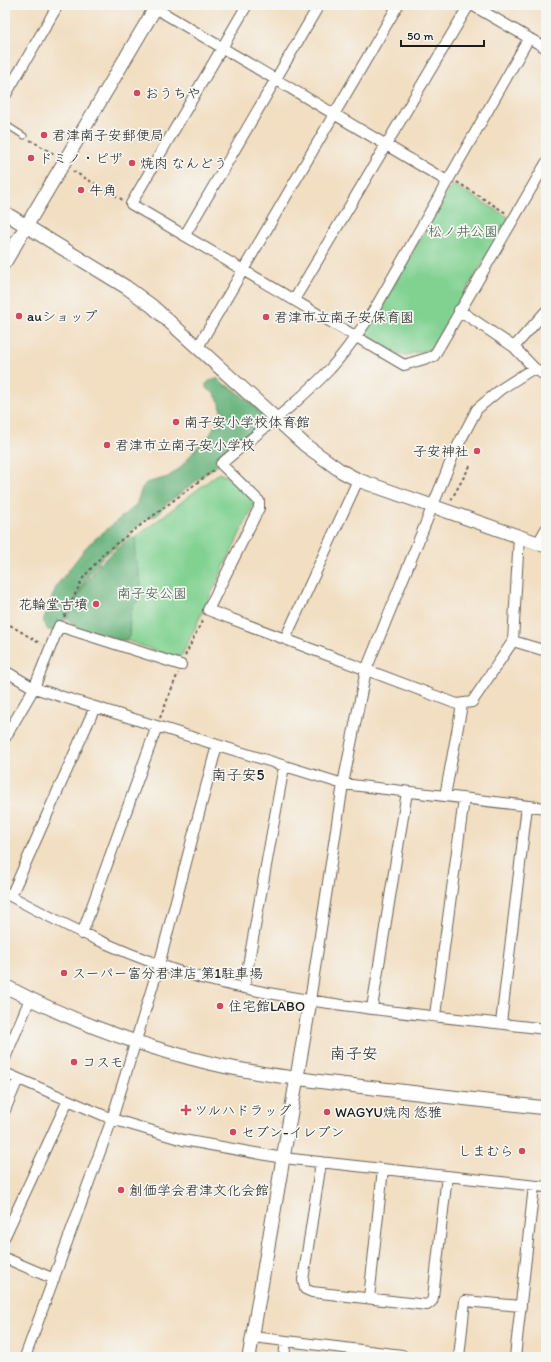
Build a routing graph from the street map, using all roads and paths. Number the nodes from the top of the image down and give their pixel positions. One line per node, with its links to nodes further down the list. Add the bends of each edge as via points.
1 (58, 5): 12 (street)
2 (247, 5): 9 (street)
3 (319, 5): 11 (street)
4 (398, 5): 13 (street)
5 (468, 5): 16 (street)
6 (472, 5): 8 (street)
7 (154, 6): 9 (street); 17 (street)
8 (529, 38): 10 (street); 19 (street)
9 (222, 47): 11 (street); 20 (street)
10 (546, 48)
11 (276, 79): 13 (street); 24 (street)
12 (5, 96)
13 (334, 114): 16 (street); 26 (street)
14 (5, 124): 15 (lane)
15 (24, 136): 17 (path)
16 (386, 144): 19 (street); 27 (street)
17 (60, 160): 20 (path); 23 (street)
18 (546, 163): 22 (street)
19 (448, 179): 22 (path); 30 (street, via 377,305)
20 (131, 204): 24 (street)
21 (5, 213): 23 (street)
22 (514, 217): 28 (street)
23 (26, 226): 25 (street); 31 (street, via 126,287 152,306)
24 (185, 235): 26 (street)
25 (5, 262)
26 (243, 270): 27 (street); 31 (street)
27 (294, 300): 30 (street)
28 (459, 310): 30 (street, via 434,356 404,365); 32 (street)
29 (546, 311): 32 (street)
30 (356, 337): 35 (street, via 330,368)
31 (198, 347): 35 (street)
32 (514, 347): 33 (street)
33 (534, 368): 34 (street); 39 (street, via 501,389 477,409 454,451)
34 (546, 376)
35 (276, 418): 36 (street); 38 (street, via 316,454)
36 (221, 464): 45 (path, via 105,552 83,578); 46 (street, via 259,501 260,508 208,610)
37 (470, 466): 40 (path)
38 (358, 480): 39 (street); 46 (street)
39 (432, 506): 42 (street); 51 (street)
40 (448, 507)
41 (546, 530): 43 (street)
42 (519, 536): 43 (street); 47 (street)
43 (542, 544)
44 (5, 622): 48 (path)
45 (59, 626): 48 (street); 50 (street)
46 (285, 639): 51 (street)
47 (513, 641): 49 (street); 54 (street, via 472,702)
48 (50, 649): 53 (street)
49 (546, 650)
50 (181, 664)
51 (366, 670): 54 (street); 60 (street)
52 (5, 671): 53 (street)
53 (34, 688): 55 (street); 57 (street)
54 (462, 705): 62 (street)
55 (95, 707): 56 (street); 66 (street)
56 (157, 726): 58 (street); 67 (street)
57 (5, 738)
58 (218, 745): 59 (street); 68 (street)
59 (284, 766): 60 (street); 70 (street)
60 (343, 784): 61 (street); 72 (street)
61 (407, 792): 62 (street); 73 (street)
62 (445, 796): 63 (street)
63 (464, 799): 64 (street); 74 (street)
64 (527, 806): 65 (street); 75 (street)
65 (546, 808)
66 (8, 894): 67 (street)
67 (82, 934): 68 (street)
68 (159, 965): 70 (street); 77 (street)
69 (5, 986): 71 (street)
70 (244, 988): 72 (street)
71 (30, 999): 77 (street); 78 (street)
72 (310, 1001): 73 (street); 80 (street)
73 (372, 1008): 74 (street)
74 (436, 1016): 75 (street)
75 (500, 1023): 76 (street)
76 (546, 1028)
77 (135, 1042): 80 (street, via 191,1059); 85 (street)
78 (5, 1058)
79 (5, 1073): 81 (street)
80 (296, 1078): 83 (street); 86 (street)
81 (18, 1079): 82 (street); 84 (street)
82 (68, 1100): 85 (street); 92 (street)
83 (546, 1108)
84 (5, 1110)
85 (112, 1119): 86 (street, via 183,1140); 94 (street)
86 (283, 1158): 87 (street); 97 (street)
87 (321, 1162): 88 (street); 95 (street, via 304,1284 312,1292)
88 (383, 1169): 89 (street); 95 (street)
89 (447, 1176): 90 (street); 95 (street, via 432,1301 427,1305)
90 (534, 1186): 91 (street); 96 (street)
91 (546, 1187)
92 (5, 1236)
93 (5, 1258): 94 (street)
94 (54, 1279): 100 (street)
95 (368, 1298)
96 (521, 1306): 104 (street, via 465,1301); 105 (street)
97 (253, 1337): 98 (street); 101 (street)
98 (286, 1341): 99 (street); 102 (street)
99 (342, 1353): 103 (street)
100 (25, 1357)
101 (250, 1357)
102 (284, 1357)
103 (402, 1357)
104 (459, 1357)
105 (515, 1357)

